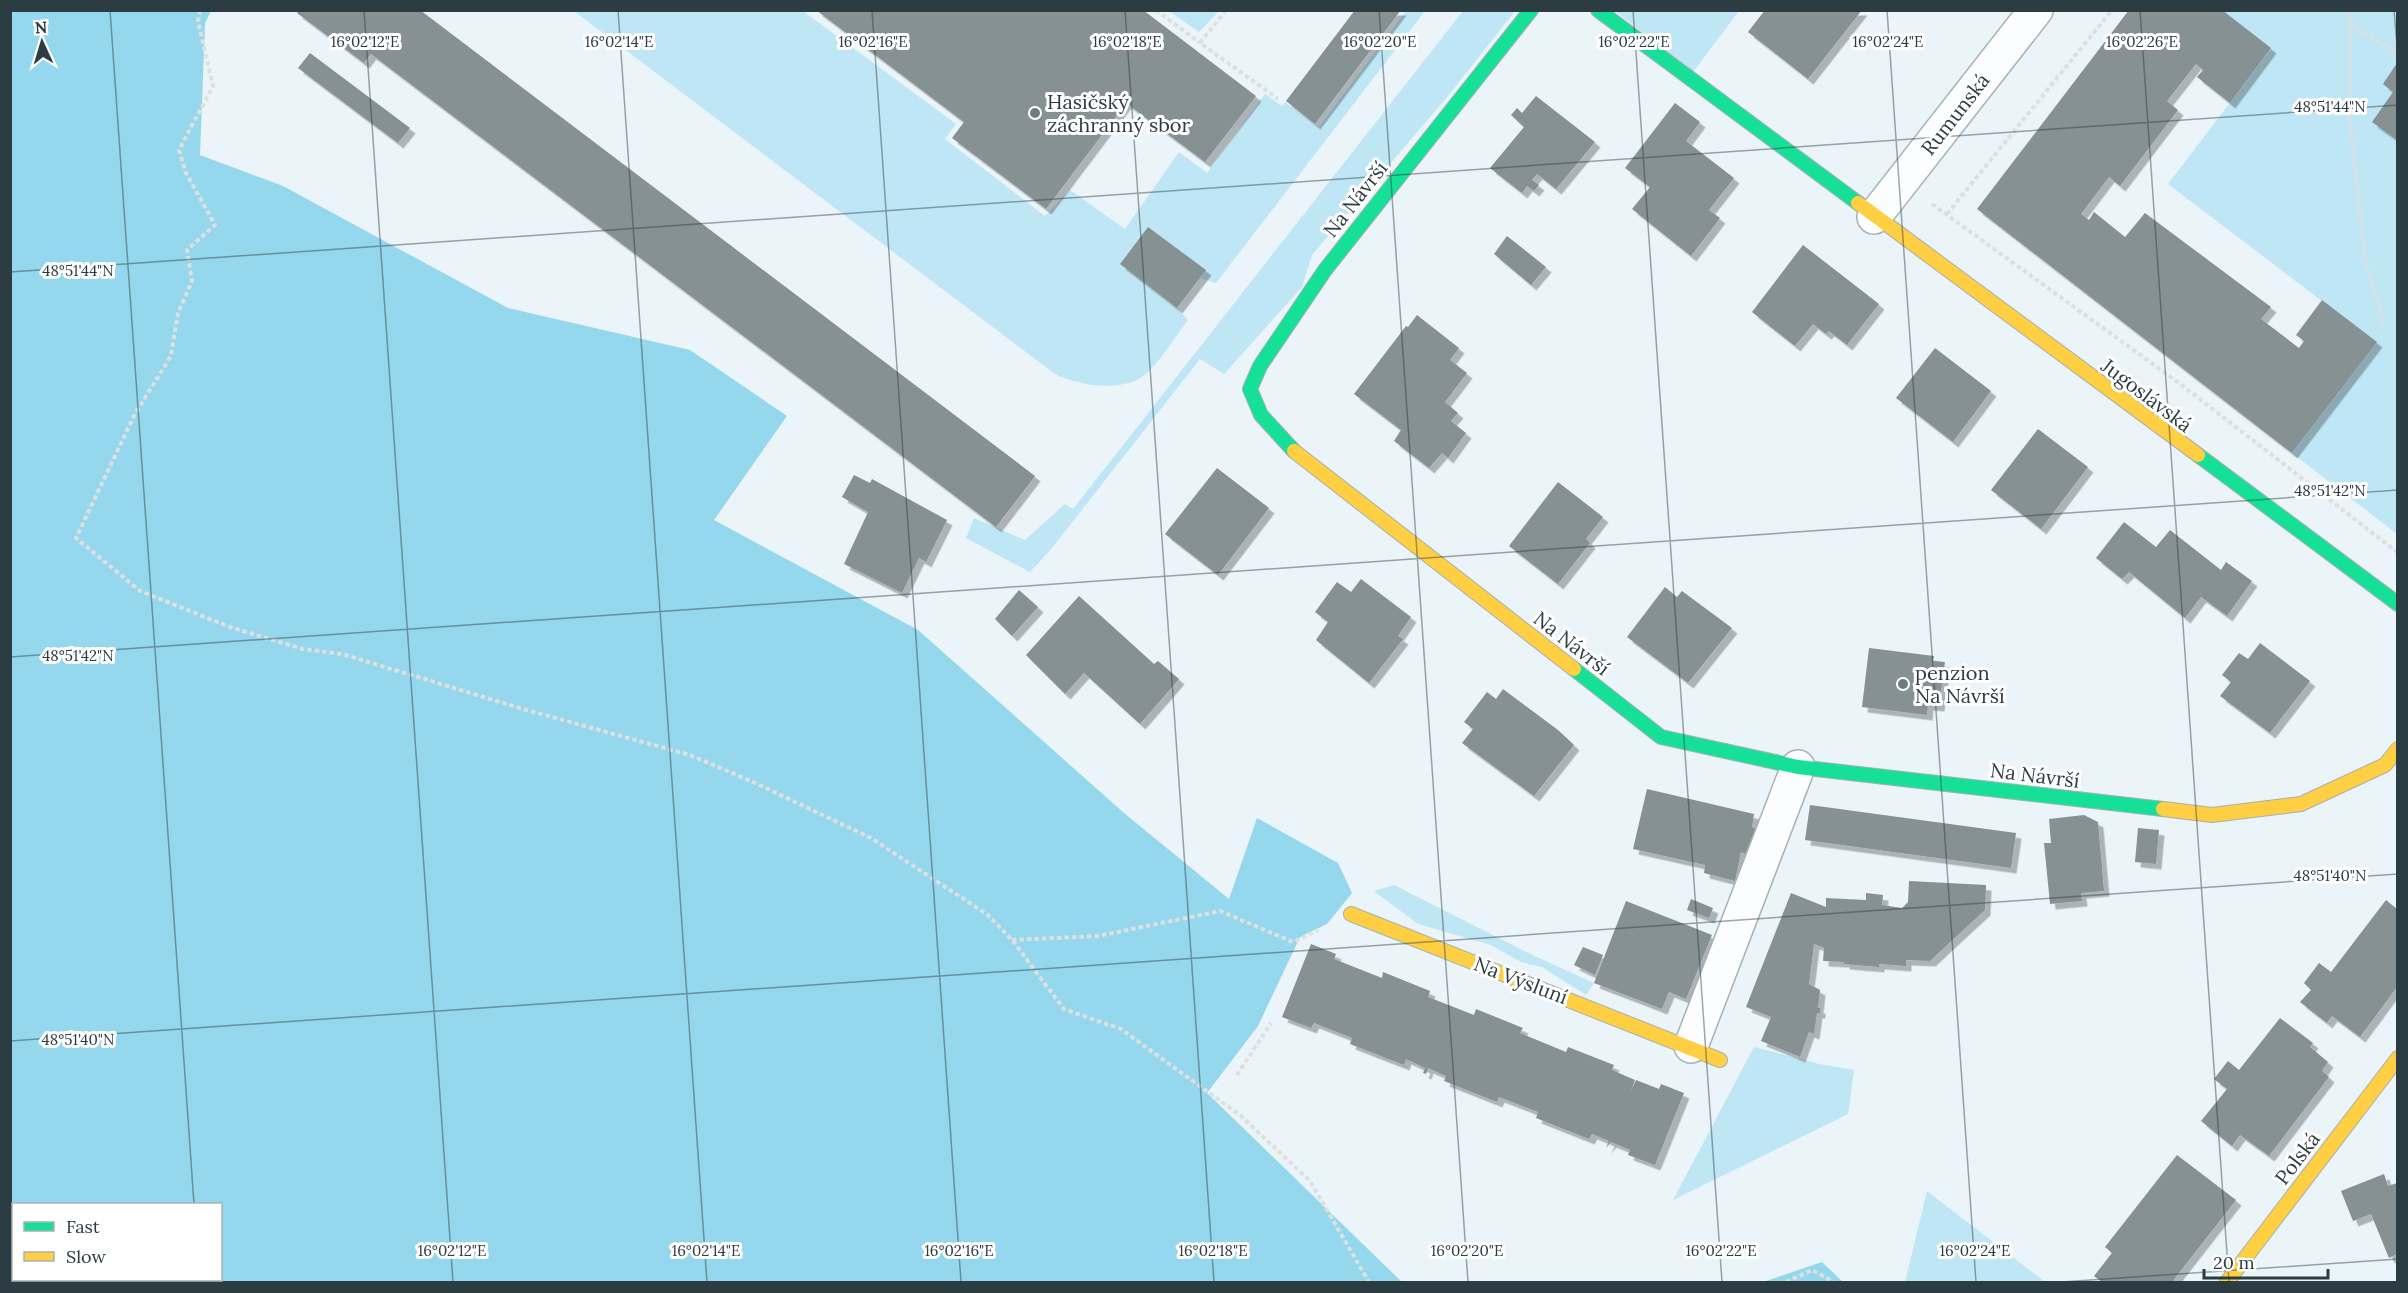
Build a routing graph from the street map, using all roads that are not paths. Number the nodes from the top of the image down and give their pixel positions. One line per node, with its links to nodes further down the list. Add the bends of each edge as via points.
1 (1532, 10): 7 (street, Na Návrší, via 1325,270 1260,366 1250,389 1261,415 1286,445 1661,737)
2 (1598, 10): 4 (street)
3 (2036, 10): 4 (street, Rumunská)
4 (1874, 217): 5 (street, Jugoslávská)
5 (2397, 604)
6 (2397, 749): 7 (street, Na Návrší, via 2385,765 2301,804 2212,815)
7 (1798, 767): 9 (street)
8 (1351, 914): 9 (street, Na Výsluní)
9 (1690, 1046): 11 (street, Na Výsluní)
10 (2397, 1058): 12 (street, Polská)
11 (1720, 1060)
12 (2228, 1282)

